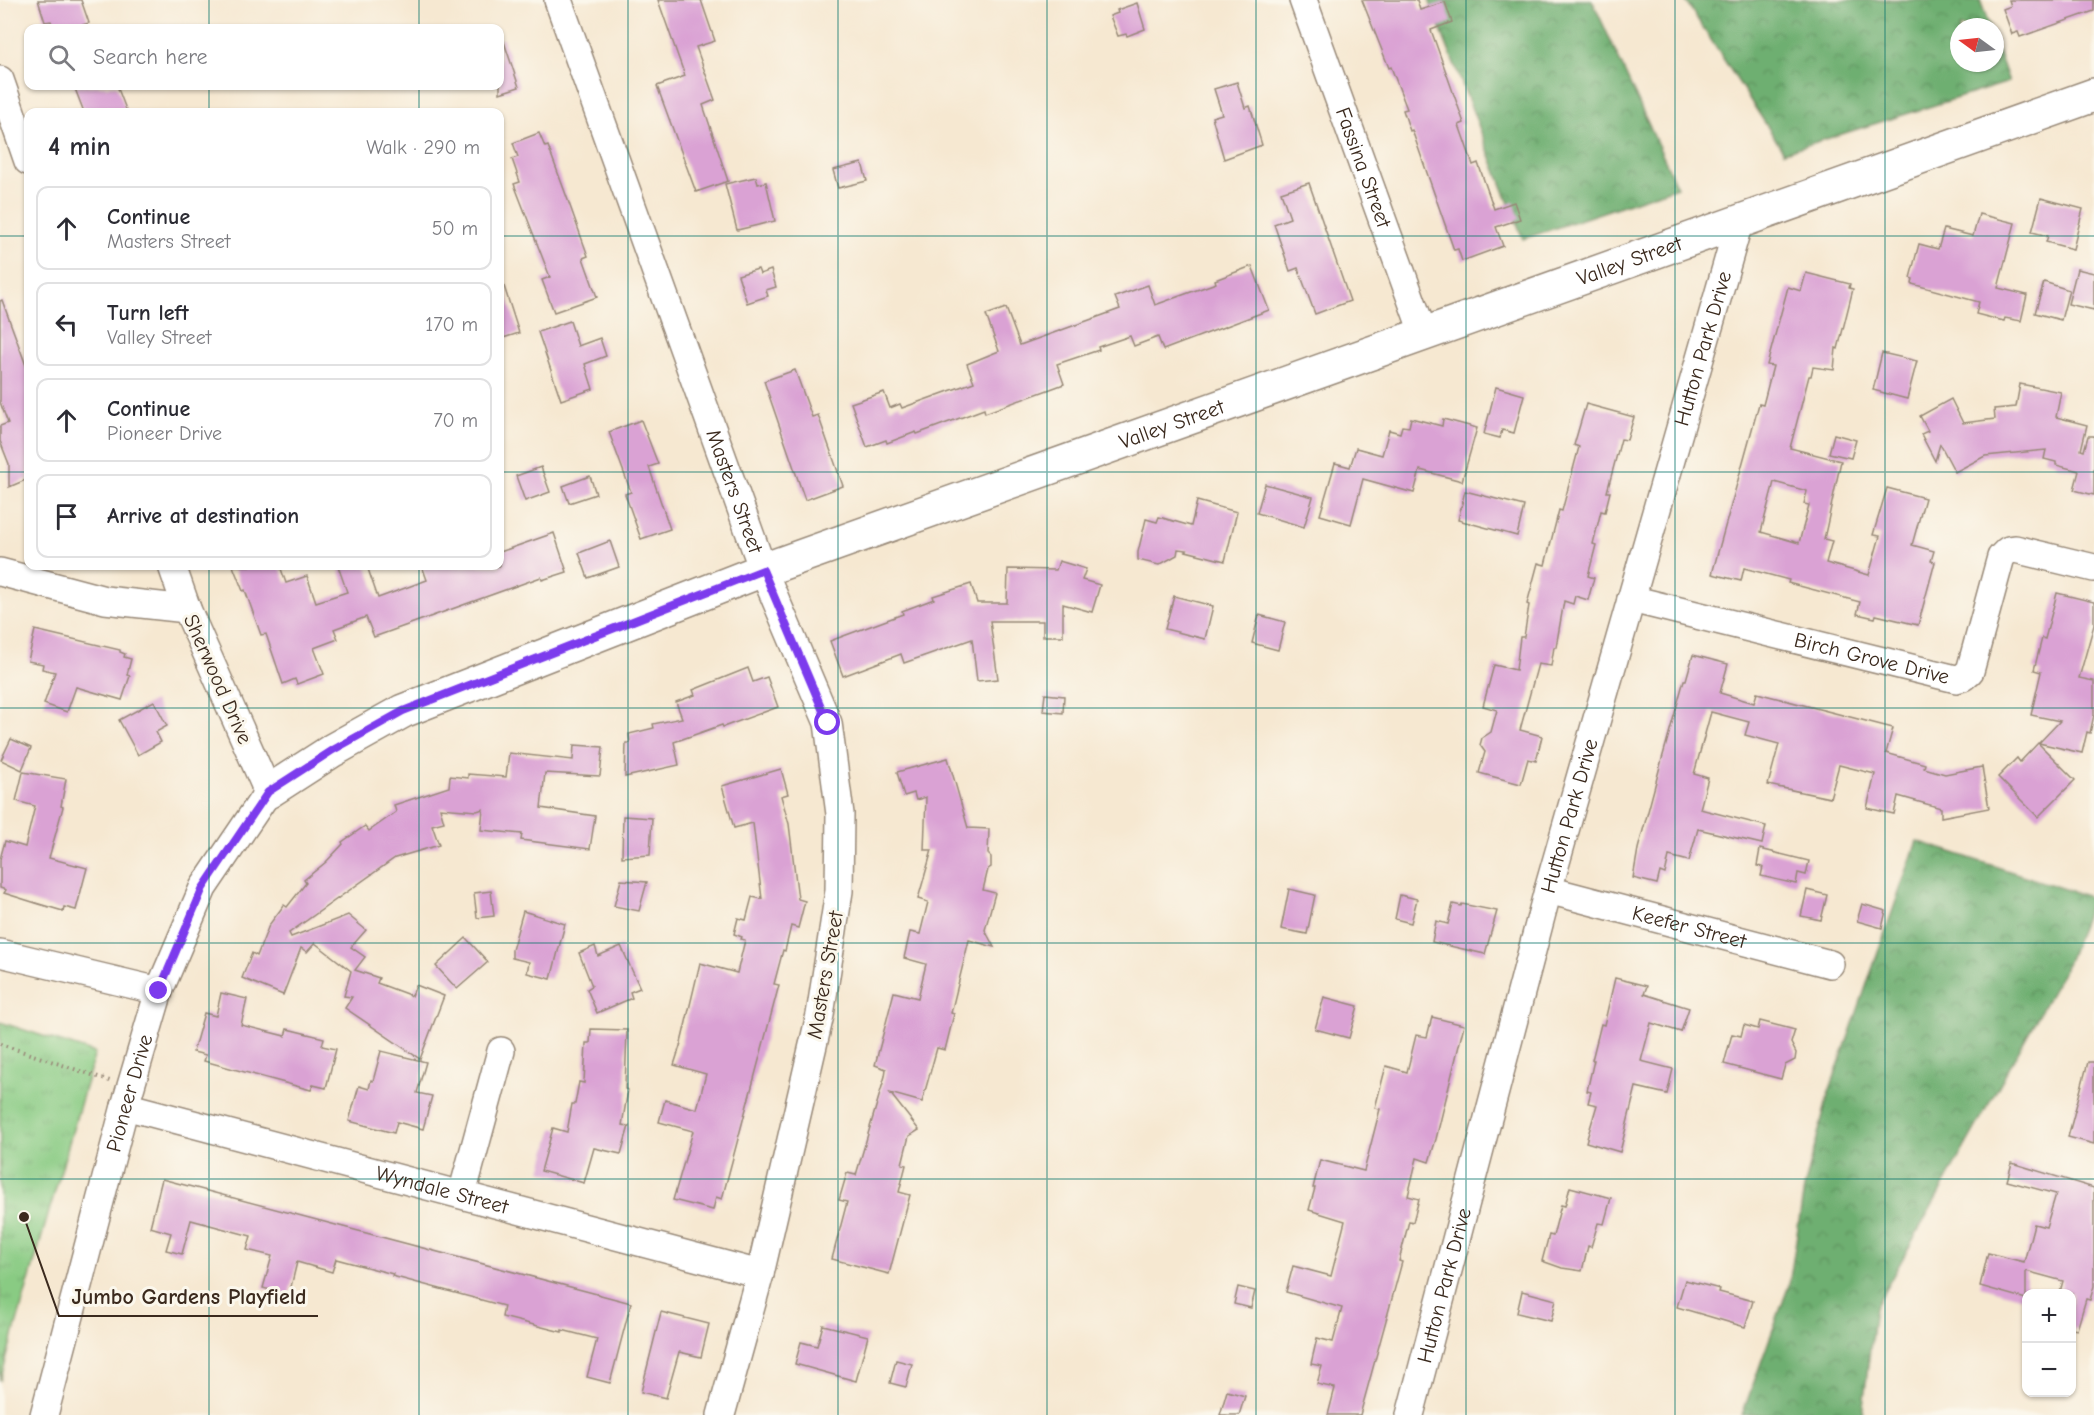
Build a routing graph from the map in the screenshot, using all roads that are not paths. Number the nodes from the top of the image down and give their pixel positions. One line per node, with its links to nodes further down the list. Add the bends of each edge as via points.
1 (558, 0): 10 (street, Masters Street)
2 (1303, 0): 7 (street, Fassina Street)
3 (0, 80): 5 (street)
4 (2094, 94): 6 (main road, Valley Street)
5 (24, 149)
6 (1739, 222): 7 (main road, Valley Street); 12 (street, Hutton Park Drive)
7 (1424, 335): 10 (main road, Valley Street)
8 (2094, 568): 12 (street, Birch Grove Drive, via 2008,550 1995,574 1970,671 1956,679)
9 (173, 570): 13 (street, Sherwood Drive)
10 (763, 570): 14 (main road, Valley Street, via 403,711); 22 (street, Masters Street, via 828,723 840,814 839,891 820,1015)
11 (0, 572): 13 (street, via 105,600)
12 (1631, 600): 15 (street, Hutton Park Drive)
13 (187, 609): 14 (street, Sherwood Drive)
14 (268, 792): 18 (street, Pioneer Drive, via 203,888)
15 (1548, 890): 17 (street, Keefer Street); 25 (street, Hutton Park Drive)
16 (0, 953): 18 (street)
17 (1830, 964)
18 (159, 991): 20 (street, Pioneer Drive)
19 (501, 1051): 21 (street)
20 (128, 1097): 21 (street, Wyndale Street); 23 (street, Pioneer Drive)
21 (462, 1194): 22 (street, Wyndale Street)
22 (760, 1274): 24 (street, Masters Street)
23 (44, 1415)
24 (721, 1415)
25 (1410, 1415)

